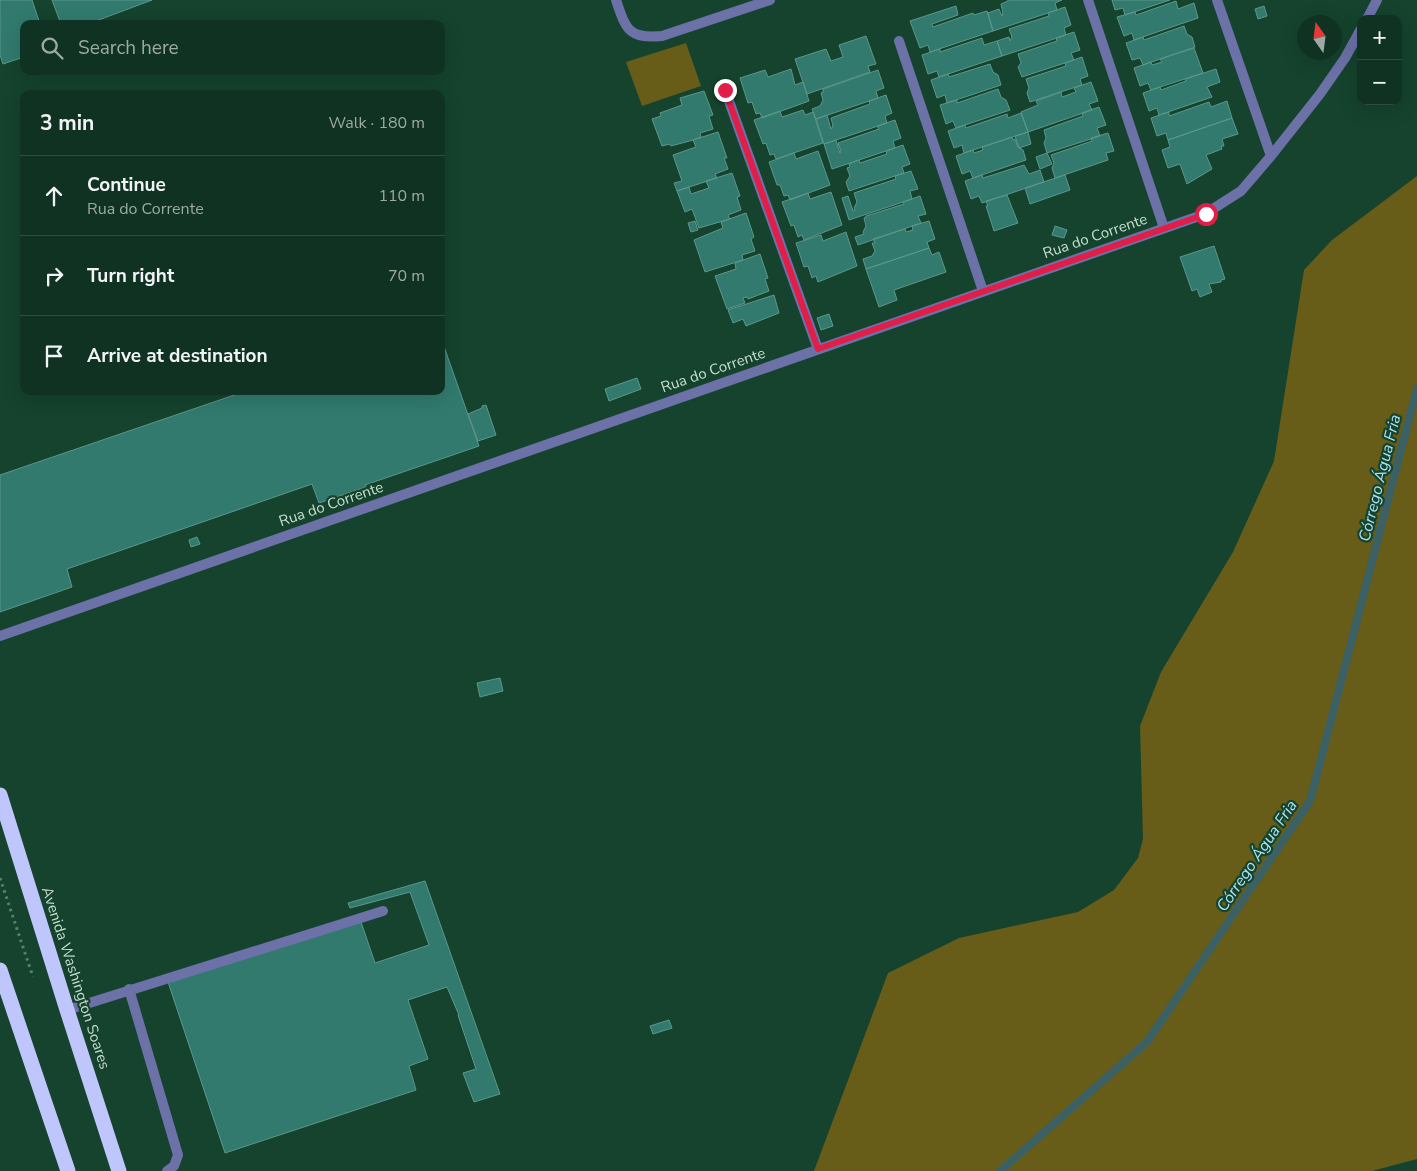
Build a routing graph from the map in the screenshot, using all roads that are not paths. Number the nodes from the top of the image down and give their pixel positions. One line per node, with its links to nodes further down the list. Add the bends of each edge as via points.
1 (616, 0): 2 (street, via 627,27 636,35 646,37 662,36)
2 (770, 0)
3 (1088, 0): 11 (street)
4 (1216, 0): 10 (street)
5 (1378, 0): 6 (street)
6 (1369, 15)
7 (1357, 36): 10 (street, Rua do Corrente, via 1320,94)
8 (899, 41): 12 (street)
9 (725, 90): 13 (street)
10 (1271, 156): 11 (street, Rua do Corrente, via 1241,191 1224,203 1206,214)
11 (1164, 228): 12 (street, Rua do Corrente)
12 (983, 291): 13 (street, Rua do Corrente)
13 (818, 349): 14 (street, Rua do Corrente)
14 (0, 636)
15 (0, 795): 19 (highway, Avenida Washington Soares)
16 (383, 911): 18 (street)
17 (0, 970): 20 (highway)
18 (129, 989): 19 (street); 22 (street, via 178,1155 174,1166)
19 (67, 1010): 21 (highway, Avenida Washington Soares)
20 (68, 1171)
21 (119, 1171)
22 (167, 1171)

